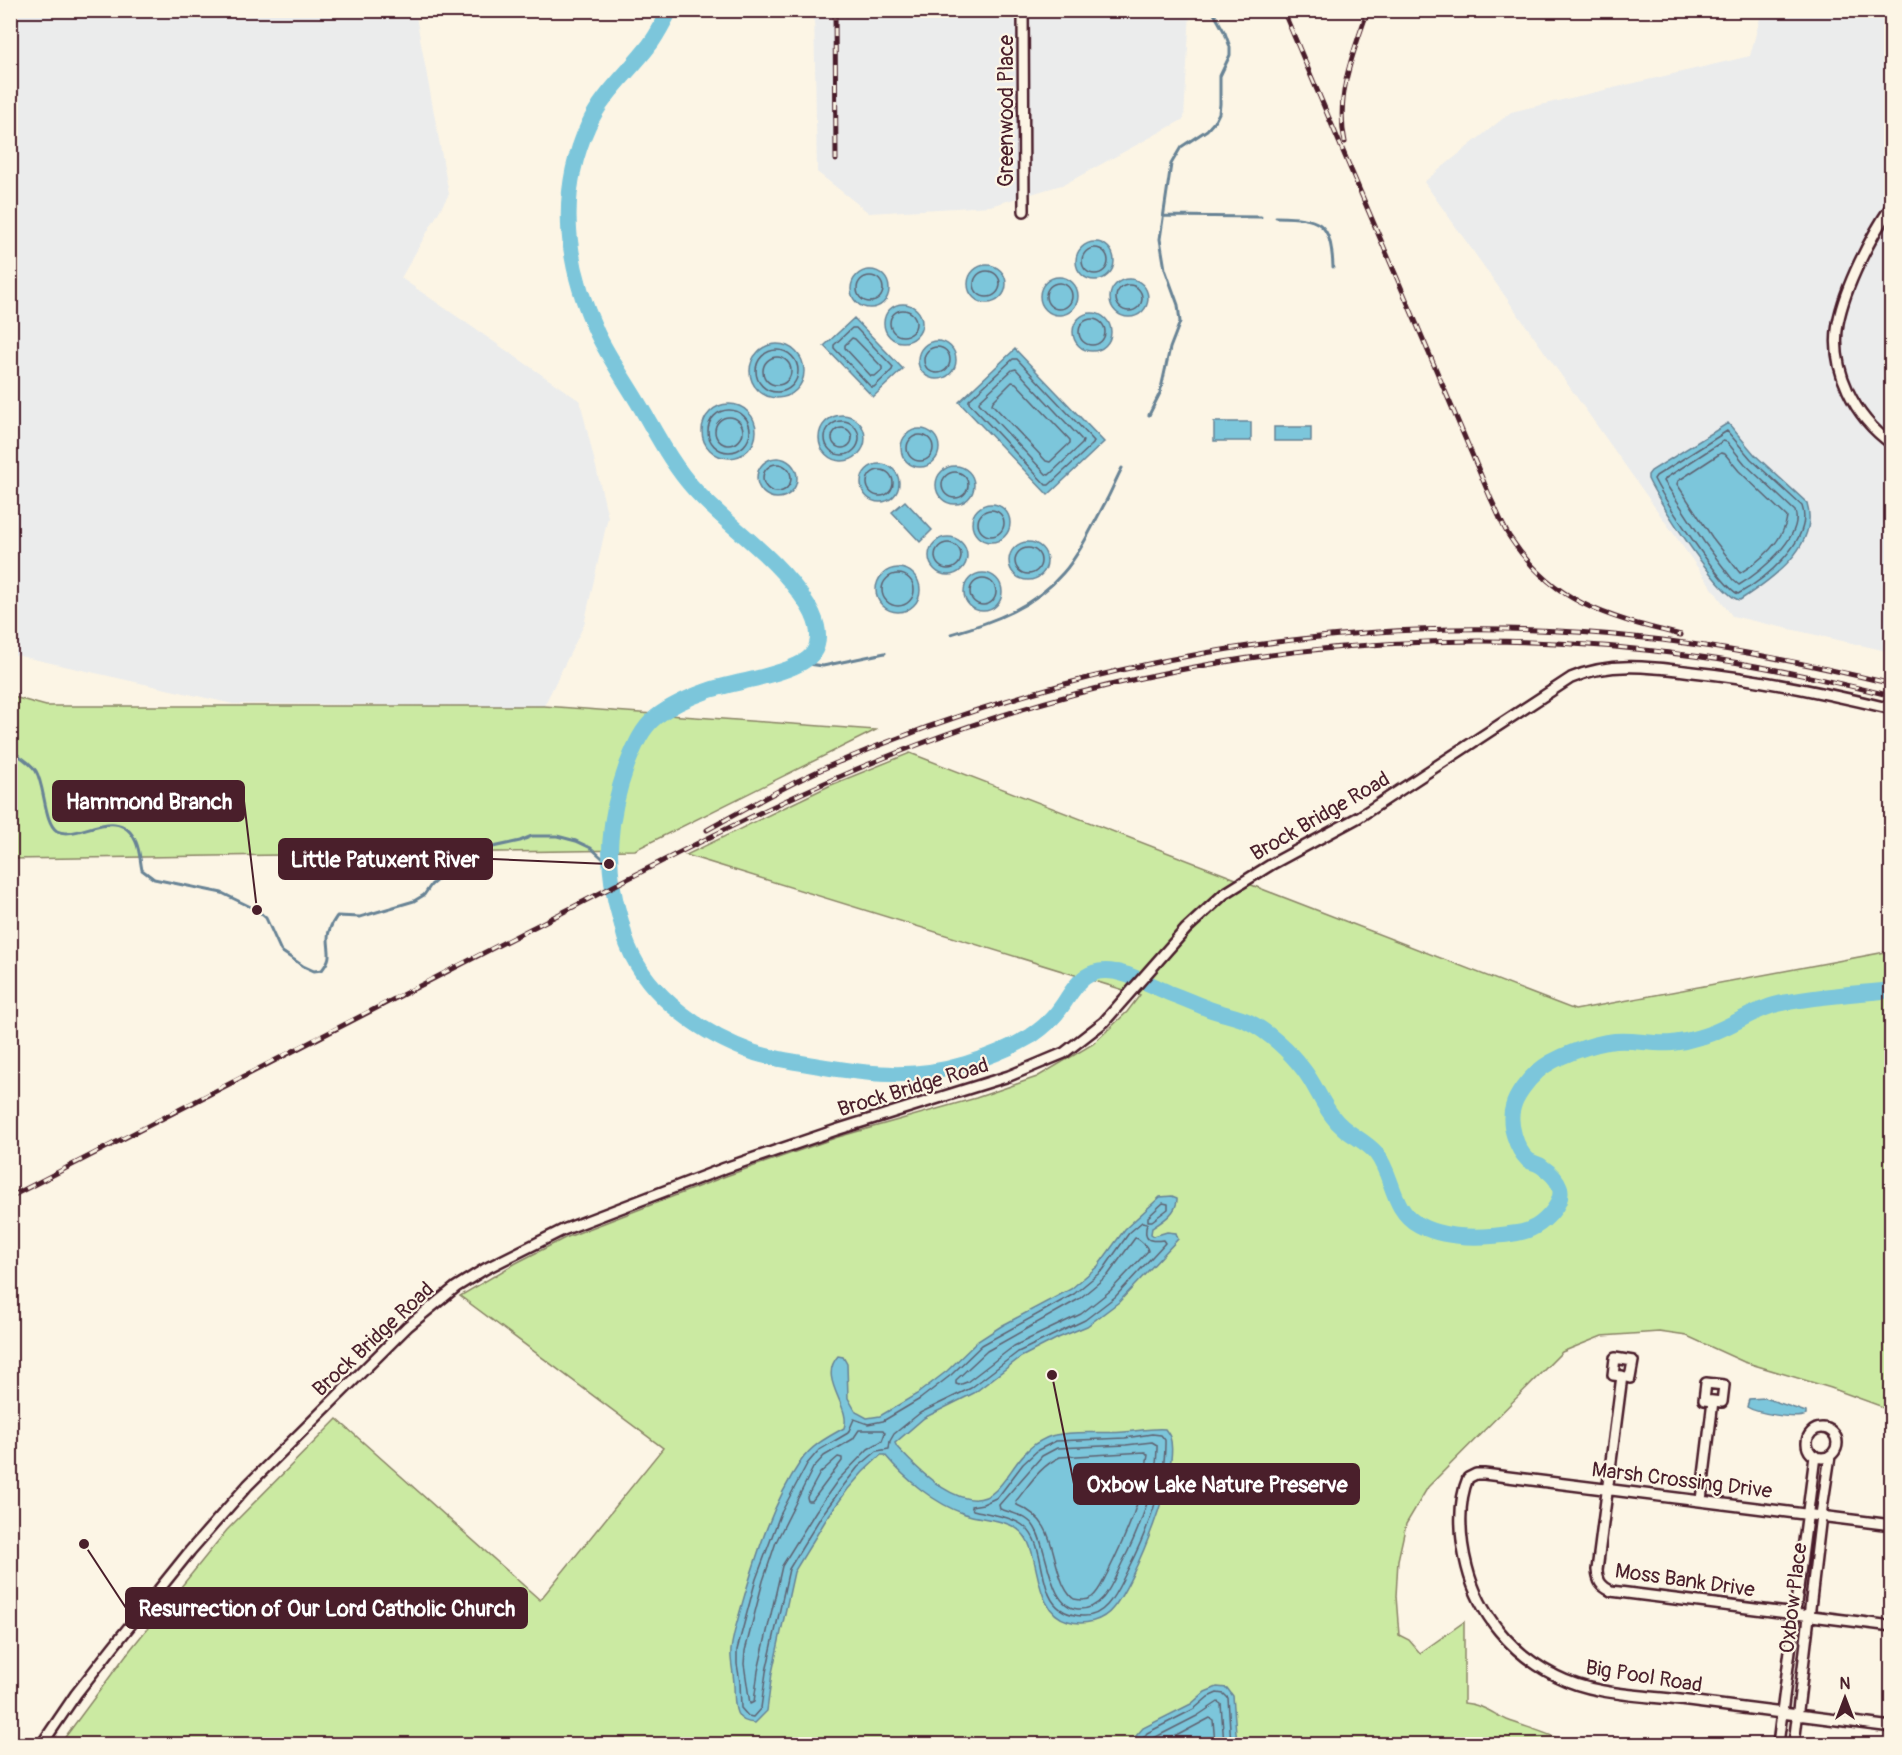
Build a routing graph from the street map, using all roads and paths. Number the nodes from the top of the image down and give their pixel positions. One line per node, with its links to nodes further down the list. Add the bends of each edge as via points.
1 (1023, 10): 3 (street, Greenwood Place)
2 (1892, 205): 4 (street, via 1848,291 1837,336 1843,380 1852,401 1868,423)
3 (1024, 211)
4 (1892, 444)
5 (1892, 709): 22 (street, Brock Bridge Road, via 1748,678 1623,666 1588,670 1359,817 1230,890 1193,923 1104,1022 1064,1053 1009,1076 779,1149 572,1226 485,1269 408,1326 248,1485 105,1656)
6 (1622, 1376): 11 (street, Moss Bank Drive)
7 (1713, 1401): 12 (street)
8 (1815, 1456): 9 (street); 9 (street, Oxbow Place, via 1807,1441 1813,1430 1822,1427 1836,1436 1836,1449); 13 (street, Oxbow Place)
9 (1830, 1456): 14 (street, Oxbow Place)
10 (1468, 1478): 11 (street, Marsh Crossing Drive, via 1484,1474); 19 (street, Big Pool Road, via 1462,1524 1470,1580 1489,1619 1527,1658 1558,1678 1583,1686)
11 (1607, 1489): 12 (street, Marsh Crossing Drive); 16 (street, Moss Bank Drive, via 1597,1570 1603,1587)
12 (1701, 1500): 13 (street, Marsh Crossing Drive)
13 (1808, 1514): 14 (street, Marsh Crossing Drive); 16 (street, Oxbow Place)
14 (1821, 1515): 15 (street, Marsh Crossing Drive); 17 (street, Oxbow Place)
15 (1892, 1524)
16 (1795, 1614): 17 (street); 19 (street, Oxbow Place)
17 (1810, 1616): 18 (street); 20 (street, Oxbow Place)
18 (1892, 1626)
19 (1783, 1713): 20 (street, Big Pool Road); 23 (street, Oxbow Place)
20 (1797, 1715): 21 (street, Big Pool Road); 24 (street, Oxbow Place)
21 (1892, 1727)
22 (42, 1744)
23 (1778, 1744)
24 (1794, 1744)

